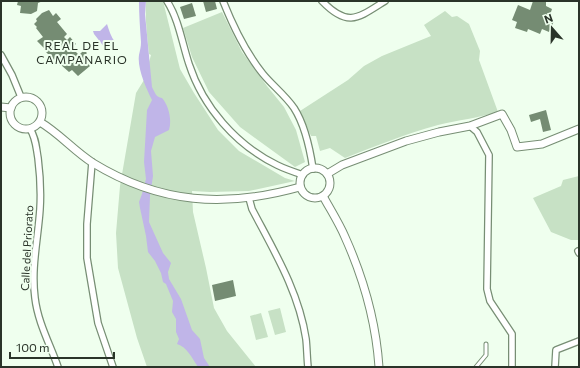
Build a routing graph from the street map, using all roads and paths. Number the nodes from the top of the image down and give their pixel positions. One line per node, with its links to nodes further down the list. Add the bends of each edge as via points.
1 (168, 1): 16 (street, via 196,82 228,130 246,146 277,165)
2 (223, 1): 14 (street, via 262,73 294,108 311,155)
3 (322, 1): 4 (street, via 328,8 350,18 358,17)
4 (385, 1)
5 (1, 55): 6 (street)
6 (21, 97): 8 (street); 9 (street, via 29,96 40,103 43,115)
7 (1, 107): 8 (street)
8 (10, 108): 11 (street, via 13,123)
9 (40, 122): 11 (street); 13 (street)
10 (470, 126): 12 (street, via 502,114 517,147 542,144); 15 (street, via 406,141 342,165); 27 (street, via 477,132 489,155 487,290 490,301 512,334)
11 (30, 129): 22 (street, Calle del Priorato, via 35,137 40,191 35,248 35,297 43,331)
12 (579, 129)
13 (92, 162): 19 (street, via 132,184 157,192 206,200); 23 (street, via 87,258 98,323)
14 (313, 169): 15 (street, via 319,169); 16 (street)
15 (327, 174): 18 (street, via 330,188)
16 (303, 175): 17 (street)
17 (300, 187): 18 (street, via 311,198); 19 (street)
18 (323, 196): 25 (street, via 344,235 361,279 374,329)
19 (249, 198): 24 (street, via 252,209 286,272 298,304 306,339)
20 (579, 341): 28 (street, via 556,350)
21 (486, 344): 26 (lane, via 486,355)
22 (58, 367)
23 (113, 367)
24 (308, 367)
25 (379, 367)
26 (476, 367)
27 (512, 367)
28 (555, 367)

